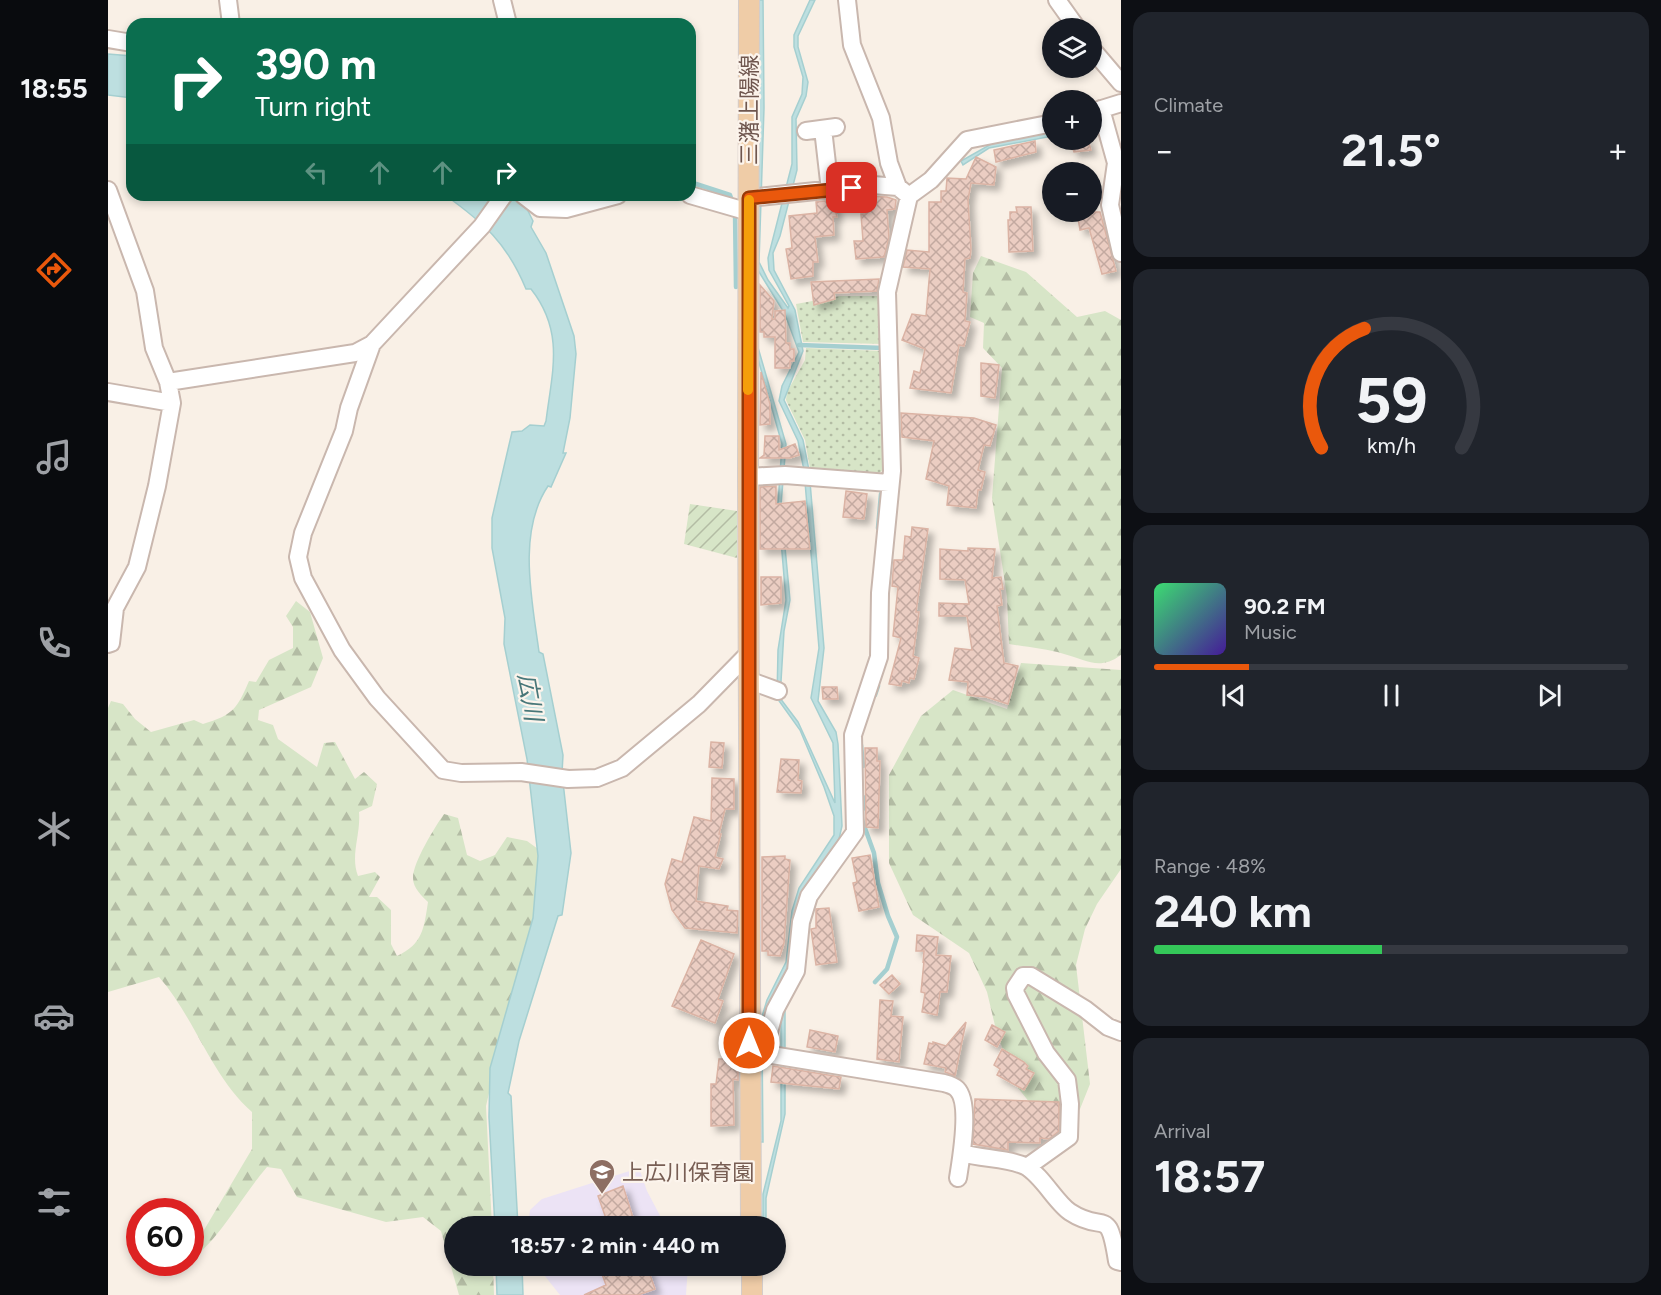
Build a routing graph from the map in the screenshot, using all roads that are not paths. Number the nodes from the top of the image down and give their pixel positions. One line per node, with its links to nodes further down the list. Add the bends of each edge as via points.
1 (228, 0): 6 (street)
2 (502, 0): 7 (street)
3 (749, 0): 25 (main road, 三潴上陽線)
4 (847, 0): 20 (street, via 852,45 881,118 890,163)
5 (1057, 0): 8 (street)
6 (230, 18)
7 (506, 18)
8 (1070, 18)
9 (108, 39): 10 (street)
10 (126, 41)
11 (1102, 61): 12 (street)
12 (1121, 83)
13 (1121, 104): 14 (street)
14 (1102, 114)
15 (1102, 121): 26 (street, via 1116,163 1110,205)
16 (1042, 125): 20 (street, via 967,140 931,180)
17 (822, 129): 19 (street)
18 (108, 190): 28 (street, via 145,291 154,348)
19 (830, 190): 20 (street, via 873,185); 25 (street)
20 (903, 191): 32 (street, via 887,292 892,471)
21 (696, 196): 25 (street)
22 (500, 201): 27 (street, via 482,226)
23 (531, 201): 24 (street, via 540,208 566,209)
24 (596, 201)
25 (752, 202): 31 (main road, 三潴上陽線)
26 (1121, 253)
27 (372, 344): 28 (street, via 355,352); 34 (street, via 344,431 303,533 298,557 303,578 342,650 376,698 443,770 597,778 622,768 699,704)
28 (168, 382): 30 (street)
29 (108, 392): 30 (street)
30 (172, 403): 33 (street, via 137,567 115,608)
31 (748, 477): 32 (street); 34 (main road, 三潴上陽線)
32 (889, 483): 38 (street, via 879,657 853,735 855,832 809,896 801,922 796,971)
33 (108, 644)
34 (748, 654): 35 (main road, 三潴上陽線)
35 (748, 680): 36 (street); 38 (main road, 三潴上陽線)
36 (778, 691)
37 (1121, 1032): 40 (street, via 1031,976 1018,981 1016,994 1046,1053 1067,1080 1070,1104 1069,1137)
38 (756, 1052): 39 (street, via 956,1088 964,1100); 42 (main road, 三潴上陽線)
39 (962, 1153): 40 (street); 41 (street)
40 (1027, 1167): 43 (street, via 1068,1212 1108,1225)
41 (958, 1178)
42 (751, 1216)
43 (1121, 1262)
44 (752, 1276): 45 (main road)
45 (752, 1295)

